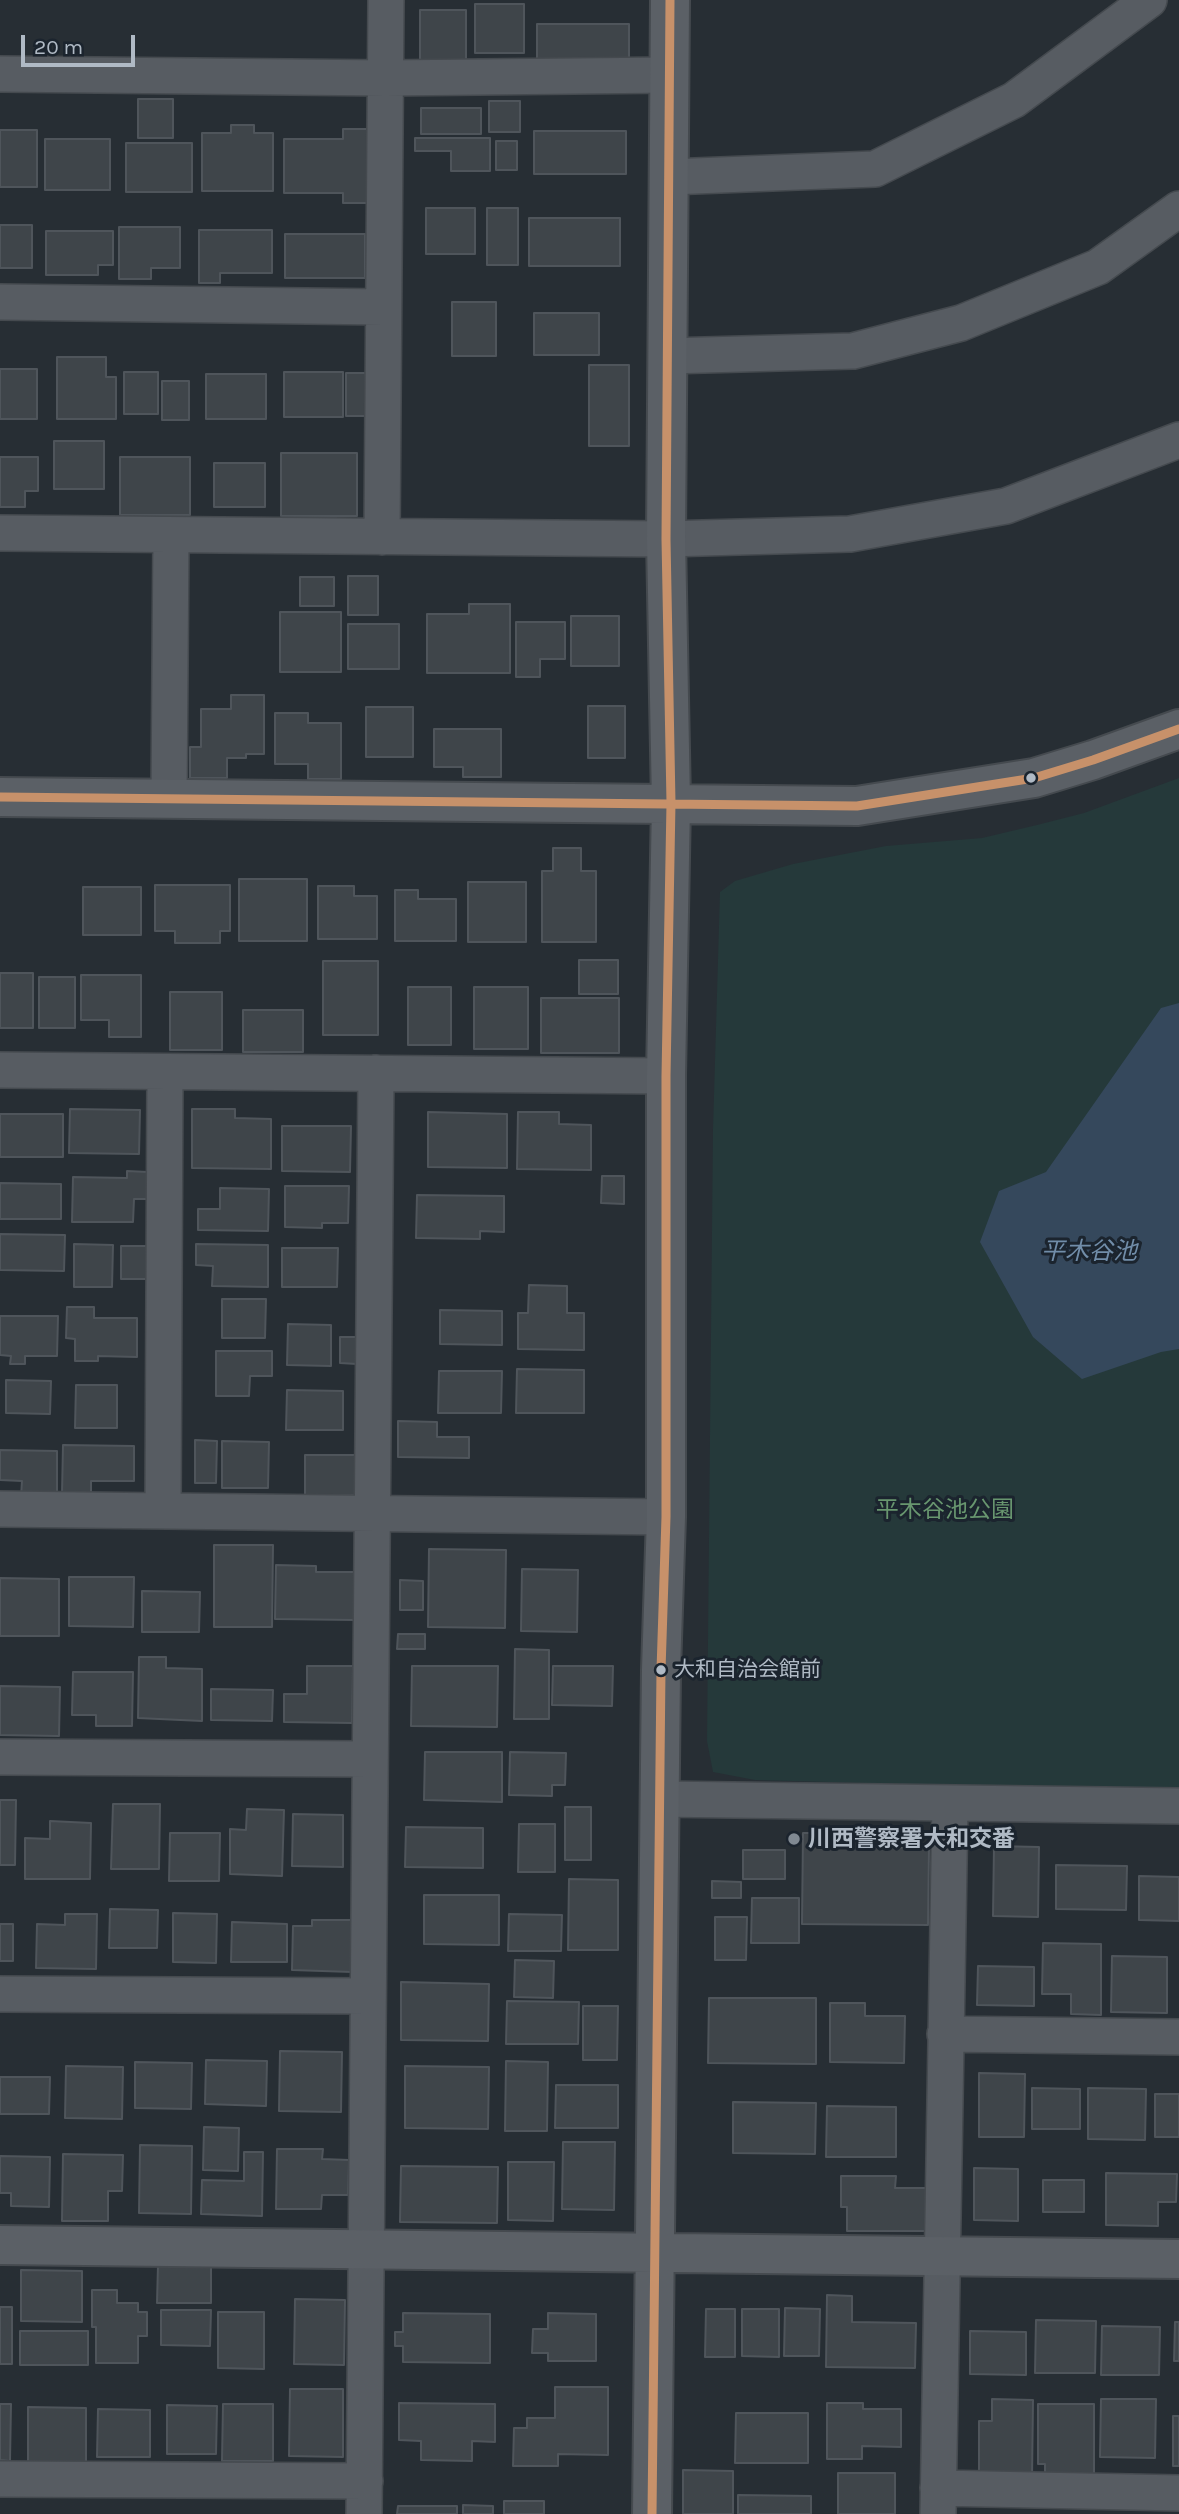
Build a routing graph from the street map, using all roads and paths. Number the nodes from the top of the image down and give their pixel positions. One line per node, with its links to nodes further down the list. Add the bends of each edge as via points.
1 (386, 0): 6 (street)
2 (670, 0): 5 (street)
3 (1149, 0): 7 (street, via 1014,100 875,169)
4 (0, 74): 6 (street)
5 (670, 75): 6 (street); 7 (street)
6 (386, 78): 10 (street)
7 (669, 177): 11 (street)
8 (1179, 209): 11 (street, via 1098,267 961,323 853,351)
9 (0, 302): 10 (street)
10 (383, 307): 15 (street)
11 (667, 356): 16 (street)
12 (1179, 440): 16 (street, via 1006,506 850,534)
13 (0, 533): 14 (street)
14 (171, 535): 15 (street); 19 (street)
15 (382, 537): 16 (street)
16 (666, 539): 20 (street)
17 (1179, 729): 20 (street, via 1034,778 857,806)
18 (0, 797): 19 (street)
19 (169, 798): 20 (street)
20 (671, 803): 24 (street)
21 (0, 1070): 22 (street)
22 (165, 1072): 23 (street); 26 (street)
23 (376, 1073): 24 (street); 27 (street)
24 (666, 1076): 28 (street)
25 (0, 1509): 26 (street)
26 (163, 1511): 27 (street)
27 (372, 1514): 28 (street); 30 (street)
28 (666, 1517): 31 (street)
29 (0, 1756): 30 (street)
30 (370, 1759): 35 (street)
31 (659, 1798): 32 (street); 40 (street)
32 (950, 1804): 33 (street); 36 (street)
33 (1179, 1806)
34 (0, 1994): 35 (street)
35 (368, 1996): 39 (street)
36 (945, 2034): 37 (street); 41 (street)
37 (1179, 2037)
38 (0, 2245): 39 (street)
39 (366, 2249): 40 (street); 45 (street)
40 (655, 2252): 41 (street); 47 (street)
41 (942, 2257): 42 (street); 46 (street)
42 (1179, 2259)
43 (0, 2479): 45 (street)
44 (1179, 2493): 46 (street)
45 (365, 2498)
46 (938, 2501)
47 (652, 2514)

